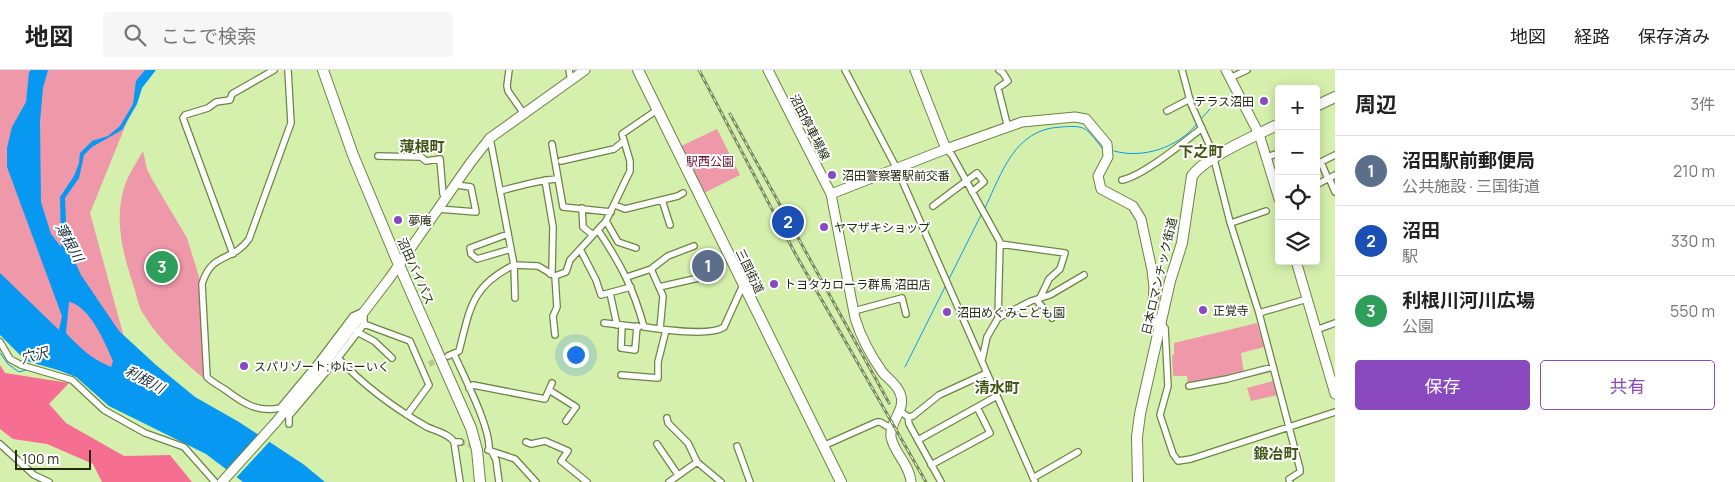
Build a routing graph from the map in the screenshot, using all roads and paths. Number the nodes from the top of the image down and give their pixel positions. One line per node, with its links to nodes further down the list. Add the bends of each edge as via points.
1 (274, 70): 67 (street, via 232,94 230,100 216,102 183,118)
2 (288, 70): 67 (street, via 291,123 249,239)
3 (323, 70): 68 (highway, 沼田バイパス, via 353,155)
4 (509, 70): 21 (street, via 508,91)
5 (569, 70): 15 (street)
6 (586, 70): 15 (street)
7 (638, 70): 19 (highway, 三国街道)
8 (768, 70): 48 (street, 沼田停車場線)
9 (845, 70): 36 (street)
10 (915, 70): 29 (street)
11 (999, 70): 23 (street, via 1008,81 998,88)
12 (1182, 70): 17 (street)
13 (1247, 70): 14 (street)
14 (1228, 74): 25 (street)
15 (571, 81): 21 (street)
16 (1335, 97): 18 (highway)
17 (1190, 99): 20 (street); 24 (street)
18 (1320, 104)
19 (657, 110): 27 (street, via 624,131); 76 (highway, 三国街道)
20 (1167, 110)
21 (524, 114): 26 (street)
22 (1275, 126): 25 (highway, 日本ロマンチック街道)
23 (1008, 128): 29 (street); 92 (street, via 1022,122 1066,117 1086,119 1093,126 1107,144 1108,157 1098,176 1101,189 1133,206 1141,219 1154,287 1152,318)
24 (1202, 128): 34 (street); 41 (street, via 1133,177)
25 (1259, 134): 33 (street); 34 (highway, 日本ロマンチック街道)
26 (490, 138): 43 (street); 44 (street)
27 (624, 141): 35 (street, via 614,149); 51 (street, via 630,170)
28 (552, 144): 39 (street)
29 (946, 149): 36 (street); 42 (street, via 952,154)
30 (1275, 154): 33 (street)
31 (1335, 155): 38 (street, via 1321,162)
32 (378, 156): 49 (street, via 440,160)
33 (1267, 157): 37 (street)
34 (1214, 158): 58 (street); 92 (highway, 日本ロマンチック街道, via 1196,170 1190,179 1186,223)
35 (561, 161)
36 (897, 169): 48 (street); 102 (street)
37 (1275, 173)
38 (1331, 178): 46 (street)
39 (558, 179): 40 (street); 53 (street, via 563,206)
40 (545, 180): 44 (street); 72 (street, via 553,227)
41 (1122, 180)
42 (966, 182): 45 (street); 45 (street, via 977,173 984,182); 52 (street)
43 (456, 184): 49 (street); 54 (street, via 471,187 476,212)
44 (500, 190): 61 (street)
45 (972, 192): 62 (street)
46 (1335, 192)
47 (683, 193): 50 (street)
48 (831, 194): 84 (street, 沼田停車場線)
49 (446, 197): 54 (street)
50 (662, 200): 51 (street, via 625,209); 59 (street)
51 (615, 205): 56 (street)
52 (933, 206)
53 (582, 208): 56 (street); 60 (street, via 583,227)
54 (438, 209): 68 (street)
55 (1266, 211): 58 (street)
56 (611, 212): 57 (street)
57 (606, 220): 60 (street); 64 (street, via 618,242)
58 (1231, 223): 85 (street)
59 (670, 225)
60 (596, 233): 66 (street); 74 (street)
61 (508, 234): 65 (street); 65 (street, via 470,248 471,254 477,259)
62 (1000, 244): 81 (street, via 1065,253 1060,269 1049,279); 87 (street)
63 (694, 246): 71 (street, via 668,256)
64 (636, 248)
65 (511, 249): 69 (street)
66 (580, 249): 72 (street, via 570,260 566,272); 79 (street, via 601,295)
67 (233, 254): 83 (street, via 211,265 202,284 208,376 241,403 280,408 353,316)
68 (399, 265): 83 (street); 140 (highway, 沼田バイパス, via 471,428)
69 (514, 265): 72 (street, via 538,266); 80 (street); 110 (street, via 481,289 470,309 459,351 451,355)
70 (1297, 265): 82 (street)
71 (651, 269): 74 (street); 78 (street)
72 (552, 275): 98 (street)
73 (1084, 275): 81 (street)
74 (627, 277): 77 (street)
75 (703, 277): 78 (street)
76 (743, 286): 95 (street, via 721,329); 129 (highway, 三国街道)
77 (631, 287): 79 (street); 94 (street)
78 (659, 287): 95 (street, via 663,296)
79 (610, 293): 93 (street)
80 (515, 298)
81 (1039, 298): 87 (street); 88 (street, via 1038,302)
82 (1307, 299): 85 (street); 96 (street)
83 (364, 311): 91 (street); 139 (street, via 276,422)
84 (854, 311): 86 (street, via 902,298); 115 (street, 沼田停車場線, via 859,331 873,359 900,393)
85 (1258, 313): 105 (street)
86 (906, 314)
87 (998, 318): 102 (street, via 987,336)
88 (1052, 318)
89 (604, 323): 93 (street)
90 (1335, 323): 96 (street)
91 (364, 324): 97 (street); 104 (street, via 410,341)
92 (1161, 324): 122 (street, via 1165,328 1168,386 1160,415 1178,461 1191,460); 150 (highway, 日本ロマンチック街道, via 1137,437)
93 (620, 325): 94 (street); 94 (street, via 621,348 635,350)
94 (641, 327): 95 (street)
95 (663, 330): 107 (street, via 658,378)
96 (1316, 330): 112 (street)
97 (358, 332): 100 (street); 101 (street, via 374,341)
98 (555, 335)
99 (0, 342): 138 (street, via 10,359 21,366 72,380 104,410 145,433 184,447)
100 (338, 358): 117 (street, via 354,375); 121 (street, via 288,415)
101 (392, 358)
102 (982, 360): 106 (street)
103 (429, 364): 104 (street)
104 (421, 366): 117 (street, via 429,385)
105 (1273, 368): 109 (street); 122 (street)
106 (987, 374): 113 (street); 118 (street, via 939,395)
107 (621, 375)
108 (552, 383): 111 (street)
109 (1189, 386)
110 (469, 388): 111 (street, via 473,385 544,399); 130 (street, via 490,441)
111 (549, 390): 120 (street, via 576,407)
112 (1335, 394)
113 (997, 396): 114 (street); 135 (street)
114 (977, 407): 124 (street); 133 (street, via 990,433)
115 (900, 411): 118 (street); 123 (street)
116 (1335, 412): 122 (street)
117 (407, 415): 136 (street, via 457,442)
118 (908, 417): 124 (street)
119 (667, 418): 132 (street, via 688,443)
120 (566, 421)
121 (289, 424)
122 (1288, 426): 151 (street, via 1300,469 1289,479)
123 (892, 429): 129 (street, via 877,422); 148 (street, via 891,438 910,472)
124 (918, 440): 133 (street)
125 (526, 442): 143 (street, via 545,441 568,450 561,461)
126 (0, 444): 137 (street, via 34,474)
127 (657, 444): 134 (street)
128 (737, 446): 146 (street)
129 (823, 446): 147 (highway, 三国街道)
130 (490, 451): 141 (street, via 496,460); 142 (street, via 515,459)
131 (1078, 452): 135 (street)
132 (697, 462): 134 (street); 145 (street)
133 (931, 465): 149 (street)
134 (678, 478): 144 (street)
135 (1034, 480)
136 (458, 481)
137 (49, 482)
138 (215, 482)
139 (222, 482)
140 (480, 482)
141 (499, 482)
142 (536, 482)
143 (587, 482)
144 (670, 482)
145 (721, 482)
146 (750, 482)
147 (840, 482)
148 (911, 482)
149 (941, 482)
150 (1138, 482)
151 (1290, 482)

